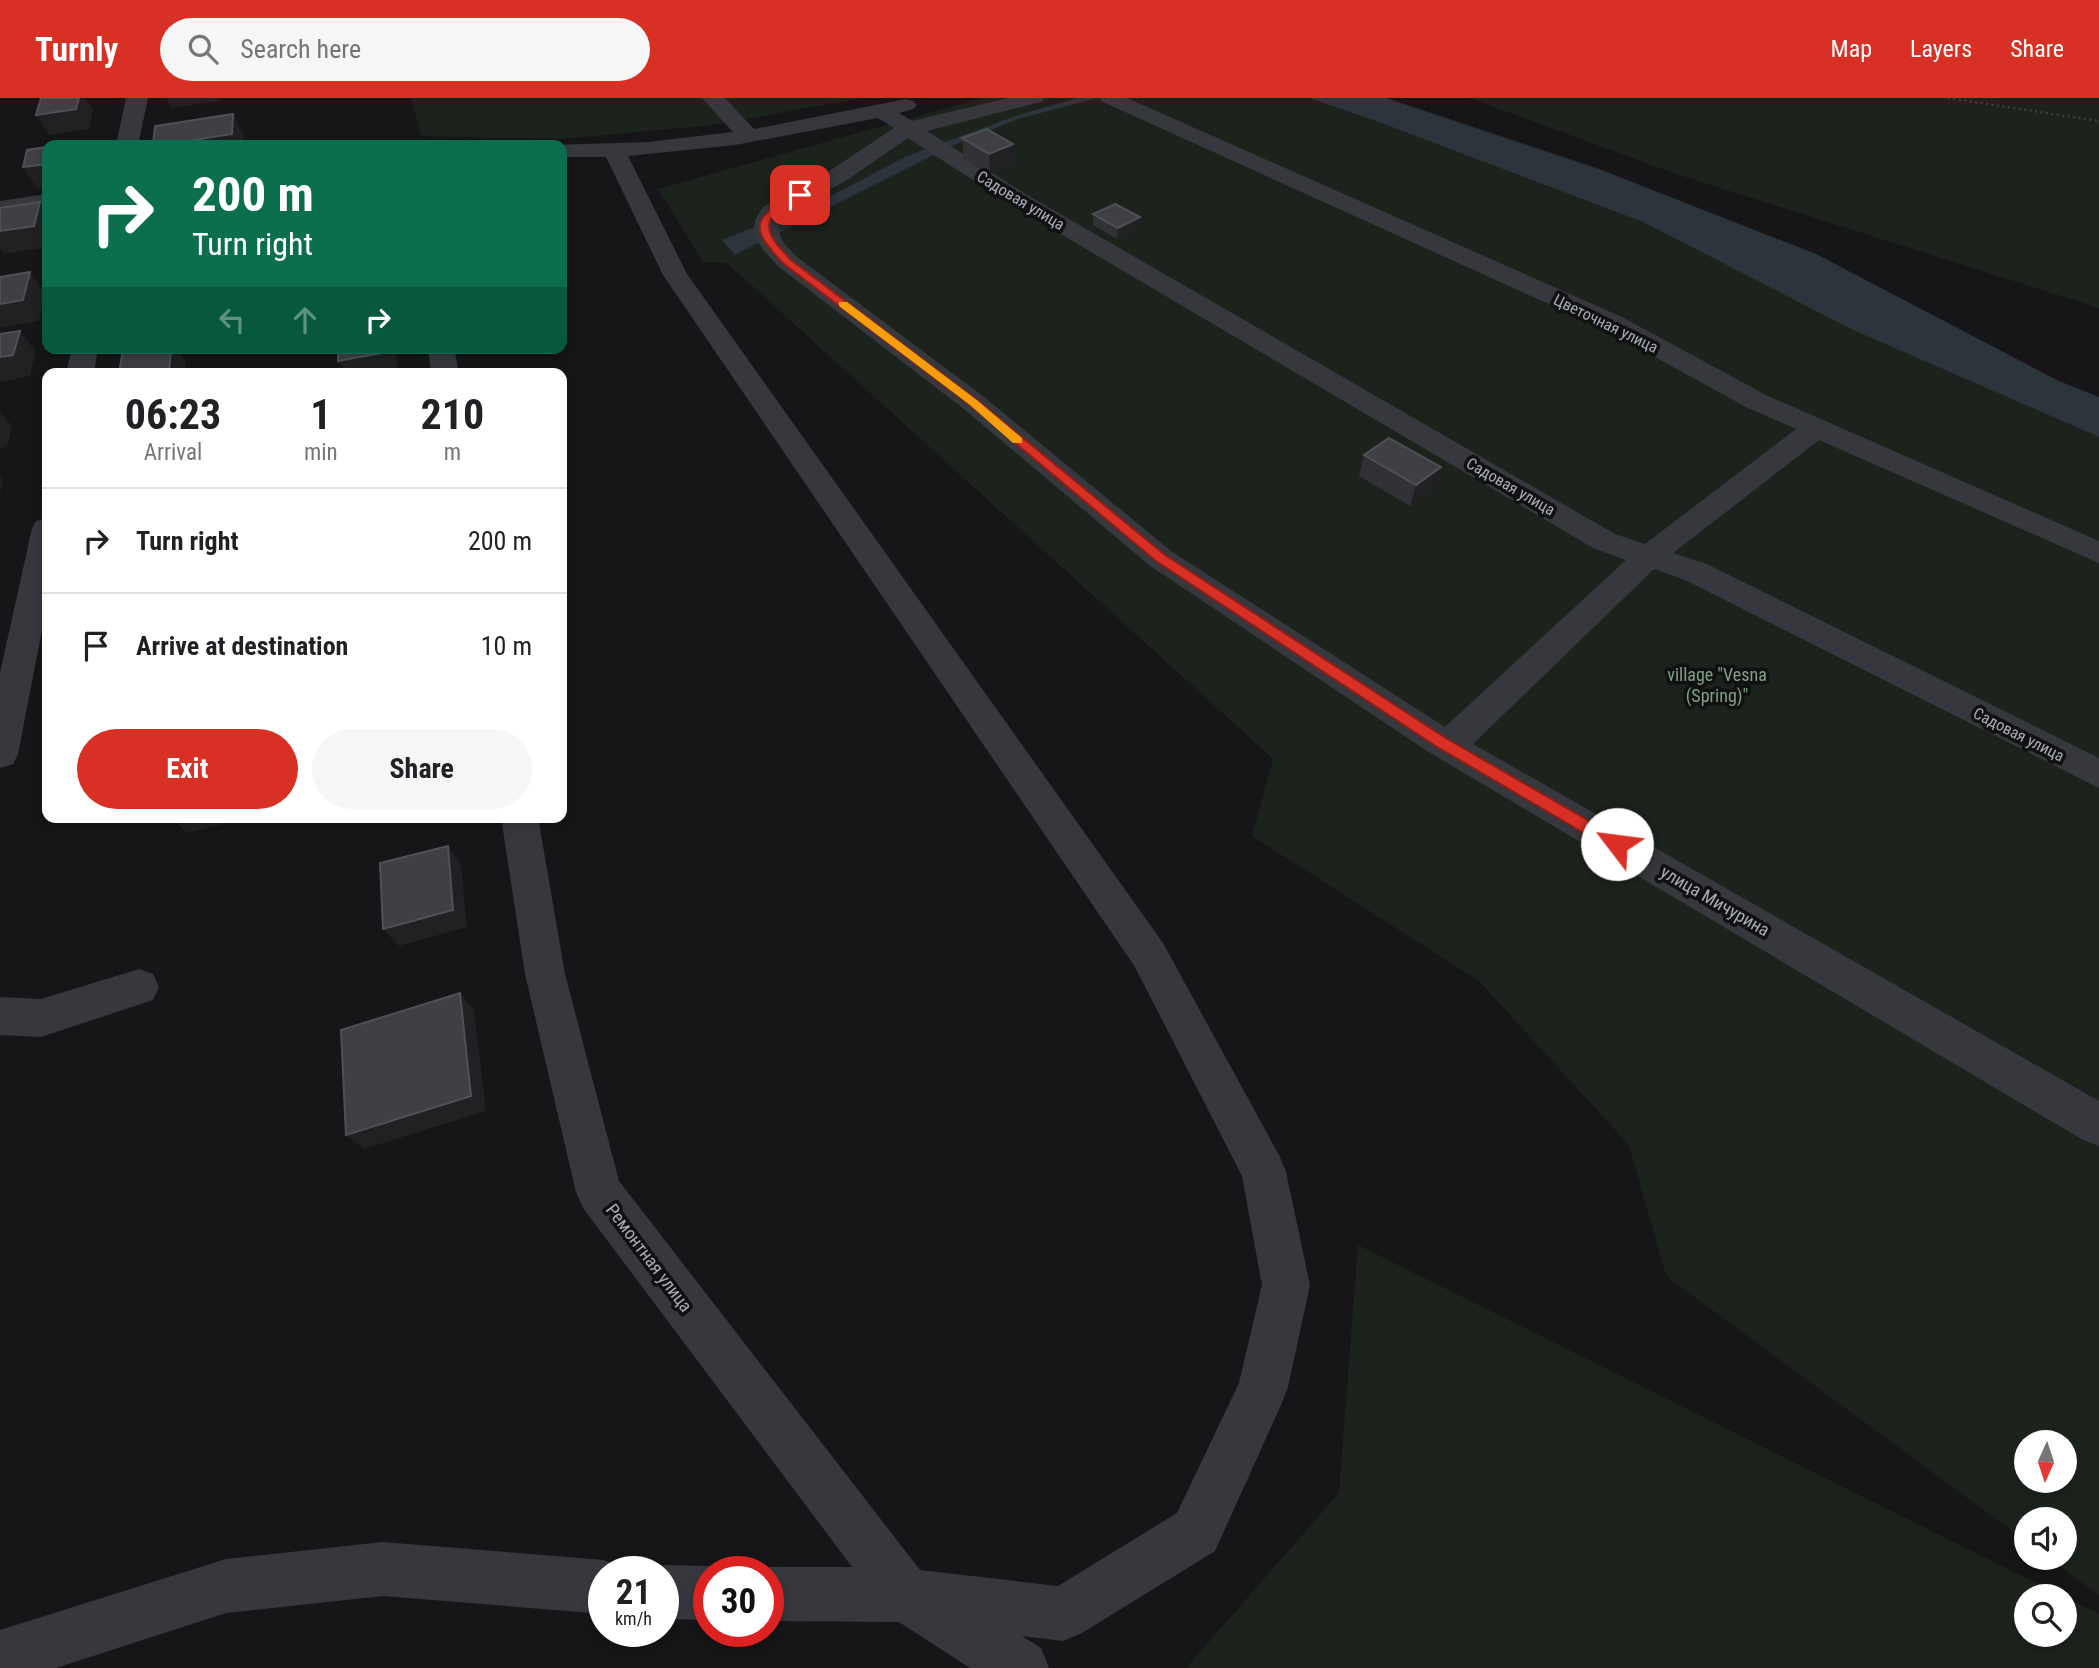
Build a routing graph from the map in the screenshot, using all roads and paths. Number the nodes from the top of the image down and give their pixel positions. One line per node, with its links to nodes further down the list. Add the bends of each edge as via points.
1 (137, 98): 11 (street)
2 (713, 98): 10 (street)
3 (1034, 98): 9 (street)
4 (1110, 98): 16 (street, Цветочная улица, via 1613,323 1756,401)
5 (1948, 98): 8 (path)
6 (928, 100): 7 (street)
7 (882, 111): 9 (street, Садовая улица); 10 (street)
8 (2099, 121)
9 (907, 129): 19 (street, Садовая улица, via 1604,541); 20 (street, улица Мичурина, via 848,170 771,212 766,232 788,262 974,403 1160,558)
10 (748, 136): 13 (street)
11 (128, 140)
12 (567, 150): 13 (street)
13 (615, 153): 29 (street, via 675,275 1149,955 1264,1172 1286,1285 1263,1387 1196,1532 1063,1614)
14 (42, 202): 15 (street)
15 (0, 208)
16 (1816, 428): 18 (street, Цветочная улица); 19 (street)
17 (42, 552): 21 (street)
18 (2099, 553)
19 (1648, 557): 20 (street); 22 (street, Садовая улица, via 1696,572)
20 (1448, 746): 26 (street, улица Мичурина)
21 (0, 754)
22 (2099, 774)
23 (520, 823): 29 (street, Ремонтная улица, via 545,974 598,1192)
24 (139, 987): 25 (street, via 41,1018)
25 (0, 1016)
26 (2099, 1125)
27 (588, 1586): 30 (street, via 383,1569 226,1586)
28 (784, 1594): 29 (street)
29 (906, 1595): 31 (street)
30 (0, 1658)
31 (1021, 1668)

